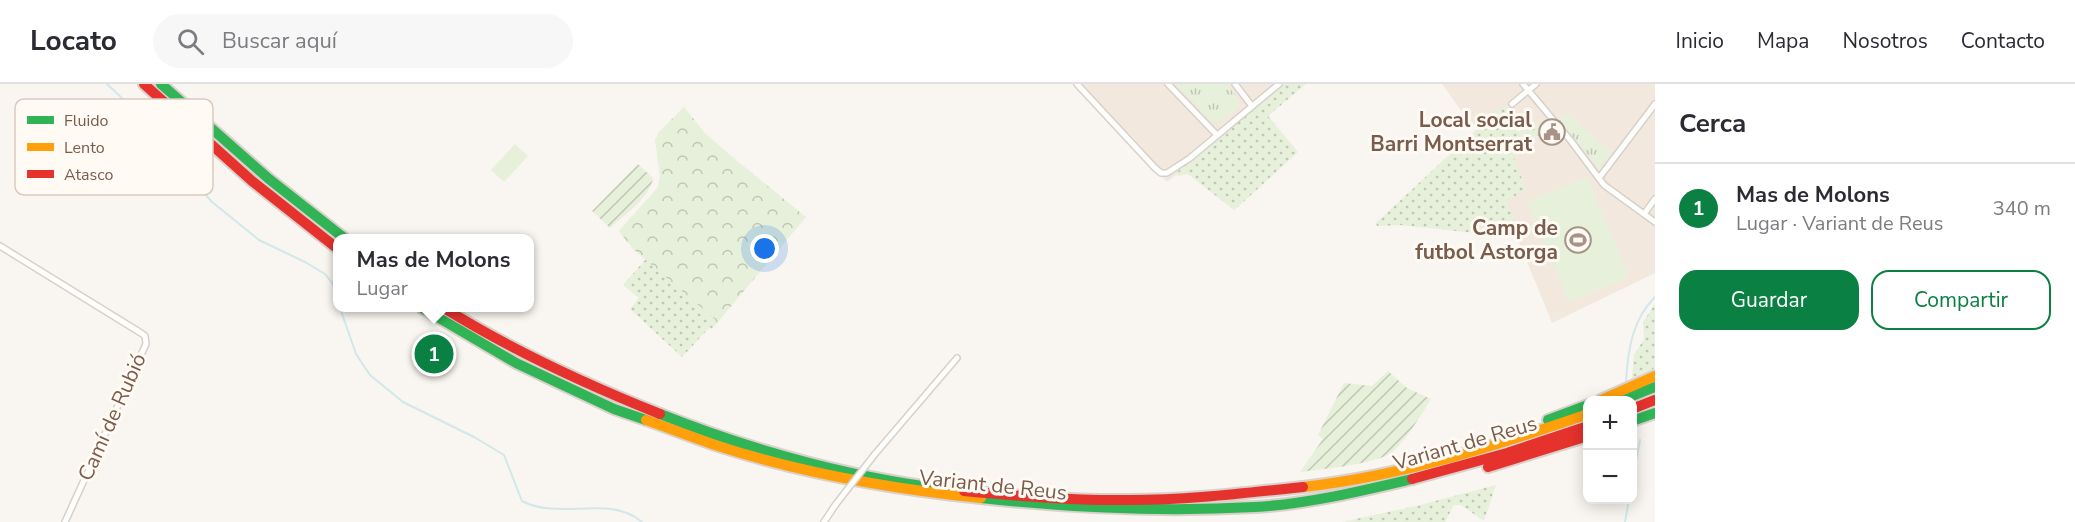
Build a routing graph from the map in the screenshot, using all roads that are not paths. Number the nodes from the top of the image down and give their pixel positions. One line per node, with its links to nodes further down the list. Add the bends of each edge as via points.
1 (142, 84): 10 (highway)
2 (161, 84): 11 (highway)
3 (1077, 84): 16 (street, via 1161,173 1190,158)
4 (1168, 84): 16 (street)
5 (1234, 84): 14 (street)
6 (1279, 84): 14 (street)
7 (1523, 84): 9 (street)
8 (1536, 84): 9 (street)
9 (1528, 90): 12 (street); 18 (street)
10 (159, 99)
11 (178, 99)
12 (1512, 104)
13 (1655, 104): 18 (street)
14 (1252, 106): 16 (street)
15 (213, 130): 22 (highway)
16 (1217, 135)
17 (213, 147): 23 (highway)
18 (1599, 178): 20 (street)
19 (1655, 200): 20 (street)
20 (1644, 214): 21 (street)
21 (1655, 222)
22 (339, 234)
23 (333, 245)
24 (0, 246): 42 (street, Camí de Rubió, via 141,333 146,340)
25 (429, 312): 40 (highway, Variant de Reus, via 504,357 570,390 698,443 860,488 940,501 1031,511 1187,512 1325,497)
26 (451, 312): 41 (highway, Variant de Reus, via 509,346 638,407 777,455 864,476 963,492 1103,502 1256,494)
27 (957, 357): 43 (street, bridge)
28 (1655, 376): 30 (highway)
29 (1655, 387): 31 (highway)
30 (1610, 396)
31 (1632, 396)
32 (1655, 400): 34 (highway)
33 (1583, 406): 41 (highway)
34 (1637, 407)
35 (1655, 413): 37 (highway)
36 (1583, 415): 41 (highway, Variant de Reus, via 1449,459)
37 (1637, 419)
38 (1583, 427): 40 (highway, Variant de Reus)
39 (1583, 437): 40 (highway, via 1486,467)
40 (1470, 465)
41 (1379, 476)
42 (65, 522)
43 (824, 522)

